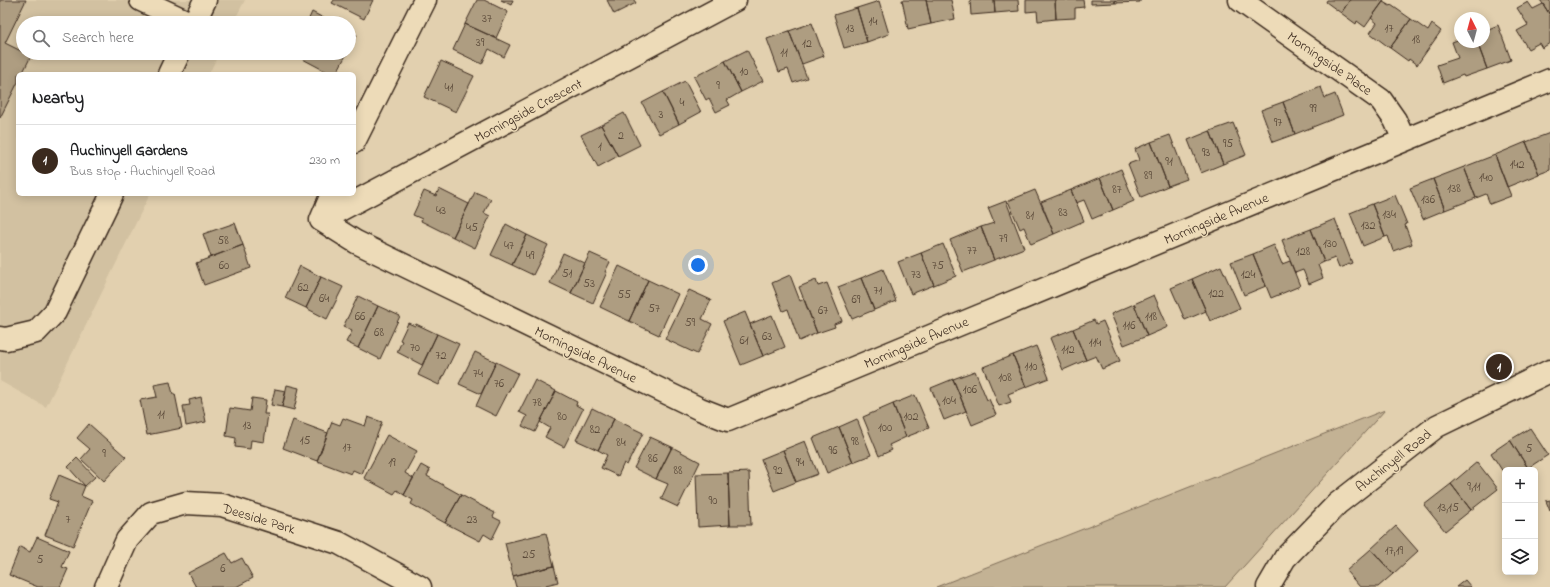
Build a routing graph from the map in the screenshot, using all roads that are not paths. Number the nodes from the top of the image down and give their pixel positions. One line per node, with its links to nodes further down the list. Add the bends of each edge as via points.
1 (141, 0): 6 (street)
2 (205, 0): 7 (street)
3 (425, 0): 11 (street)
4 (735, 0): 15 (street, Morningside Crescent)
5 (1240, 0): 12 (street, Morningside Place, via 1381,100 1395,120)
6 (175, 16)
7 (197, 16)
8 (176, 60): 9 (street)
9 (170, 72)
10 (1550, 80): 12 (street, Morningside Avenue)
11 (356, 138)
12 (1404, 140): 15 (street, Morningside Avenue, via 728,420 700,409 356,242)
13 (111, 196): 16 (street, via 55,312 36,332 6,340)
14 (331, 196): 15 (street)
15 (321, 220)
16 (0, 338)
17 (1550, 371): 20 (street, Auchinyell Road, via 1437,426 1337,504 1285,558)
18 (106, 587): 19 (street, Deeside Park, via 127,540 151,513 186,502 222,505 339,543)
19 (420, 587)
20 (1268, 587)

